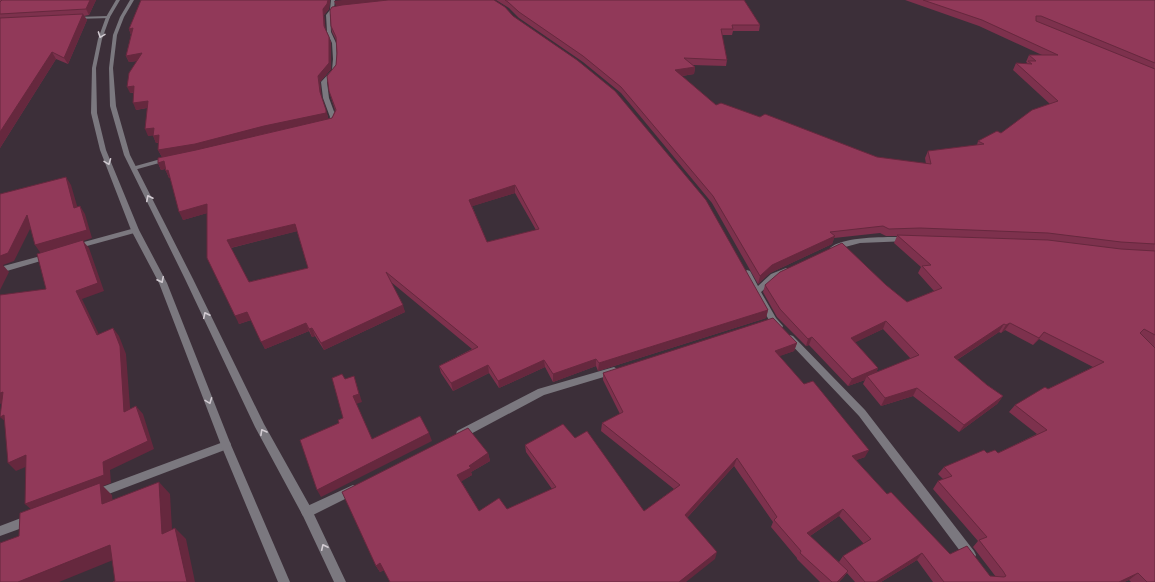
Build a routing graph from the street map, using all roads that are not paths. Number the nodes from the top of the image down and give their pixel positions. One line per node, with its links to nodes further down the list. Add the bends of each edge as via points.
1 (118, 0): 6 (street)
2 (132, 0): 10 (street, via 115,35 111,68 113,106 119,131)
3 (333, 0): 5 (street)
4 (343, 8): 5 (street)
5 (332, 10): 8 (street, via 328,15 329,32 334,43 334,70 324,82 326,98 333,117 332,122)
6 (108, 17): 7 (street); 11 (street, one-way to 11, via 94,68 94,113 103,150)
7 (72, 18)
8 (319, 126)
9 (177, 158): 10 (street)
10 (134, 168): 25 (street, one-way to 10, via 260,427)
11 (135, 230): 13 (street); 22 (street, one-way to 22, via 163,283)
12 (916, 239): 14 (street, via 869,240 841,245)
13 (67, 250)
14 (828, 251)
15 (52, 254): 18 (street)
16 (742, 265): 19 (street)
17 (795, 267): 19 (street, via 774,276)
18 (0, 270)
19 (757, 291): 28 (street, via 769,321 862,413)
20 (626, 367): 21 (street, via 541,392)
21 (452, 439)
22 (226, 444): 24 (street); 29 (street)
23 (362, 485): 25 (street)
24 (88, 497)
25 (307, 512): 30 (street, one-way to 25)
26 (36, 517): 27 (street)
27 (0, 531)
28 (976, 562)
29 (284, 582)
30 (340, 582)

